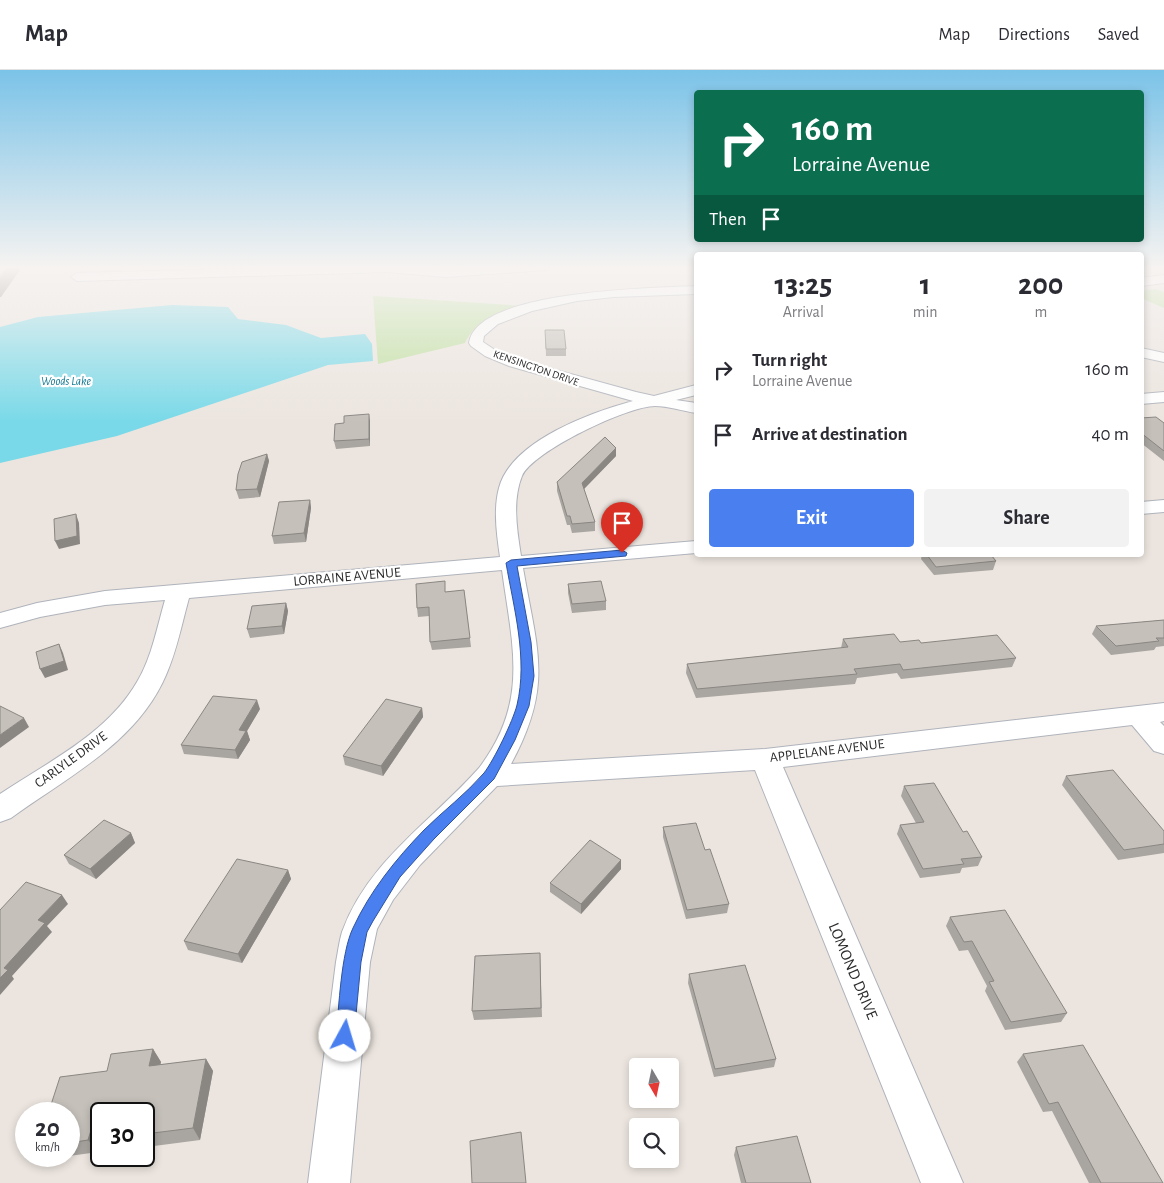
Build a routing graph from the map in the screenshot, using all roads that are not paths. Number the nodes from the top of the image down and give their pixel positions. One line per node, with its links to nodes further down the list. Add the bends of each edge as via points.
1 (502, 318): 7 (street, KENSINGTON DRIVE, via 493,321 477,335 476,343 497,356 573,381)
2 (1144, 353): 3 (street)
3 (1164, 358)
4 (694, 391): 7 (street)
5 (1164, 398): 6 (street)
6 (1144, 399)
7 (654, 401): 8 (street); 12 (street, via 587,421 558,436 519,467 509,483 506,500)
8 (694, 408)
9 (1164, 506): 10 (street)
10 (1144, 508)
11 (694, 547): 12 (street, LORRAINE AVENUE)
12 (511, 563): 13 (street, LORRAINE AVENUE); 18 (street, via 528,676 523,706)
13 (179, 592): 14 (street, LORRAINE AVENUE, via 105,598); 19 (street, CARLYLE DRIVE, via 148,686 131,710 102,740)
14 (0, 621)
15 (1151, 713): 16 (street); 17 (street, APPLELANE AVENUE)
16 (1164, 744)
17 (765, 759): 18 (street, APPLELANE AVENUE); 21 (street, LOMOND DRIVE)
18 (490, 776): 20 (street, via 428,835 394,873 360,931 353,962)
19 (0, 810)
20 (329, 1183)
21 (942, 1183)

